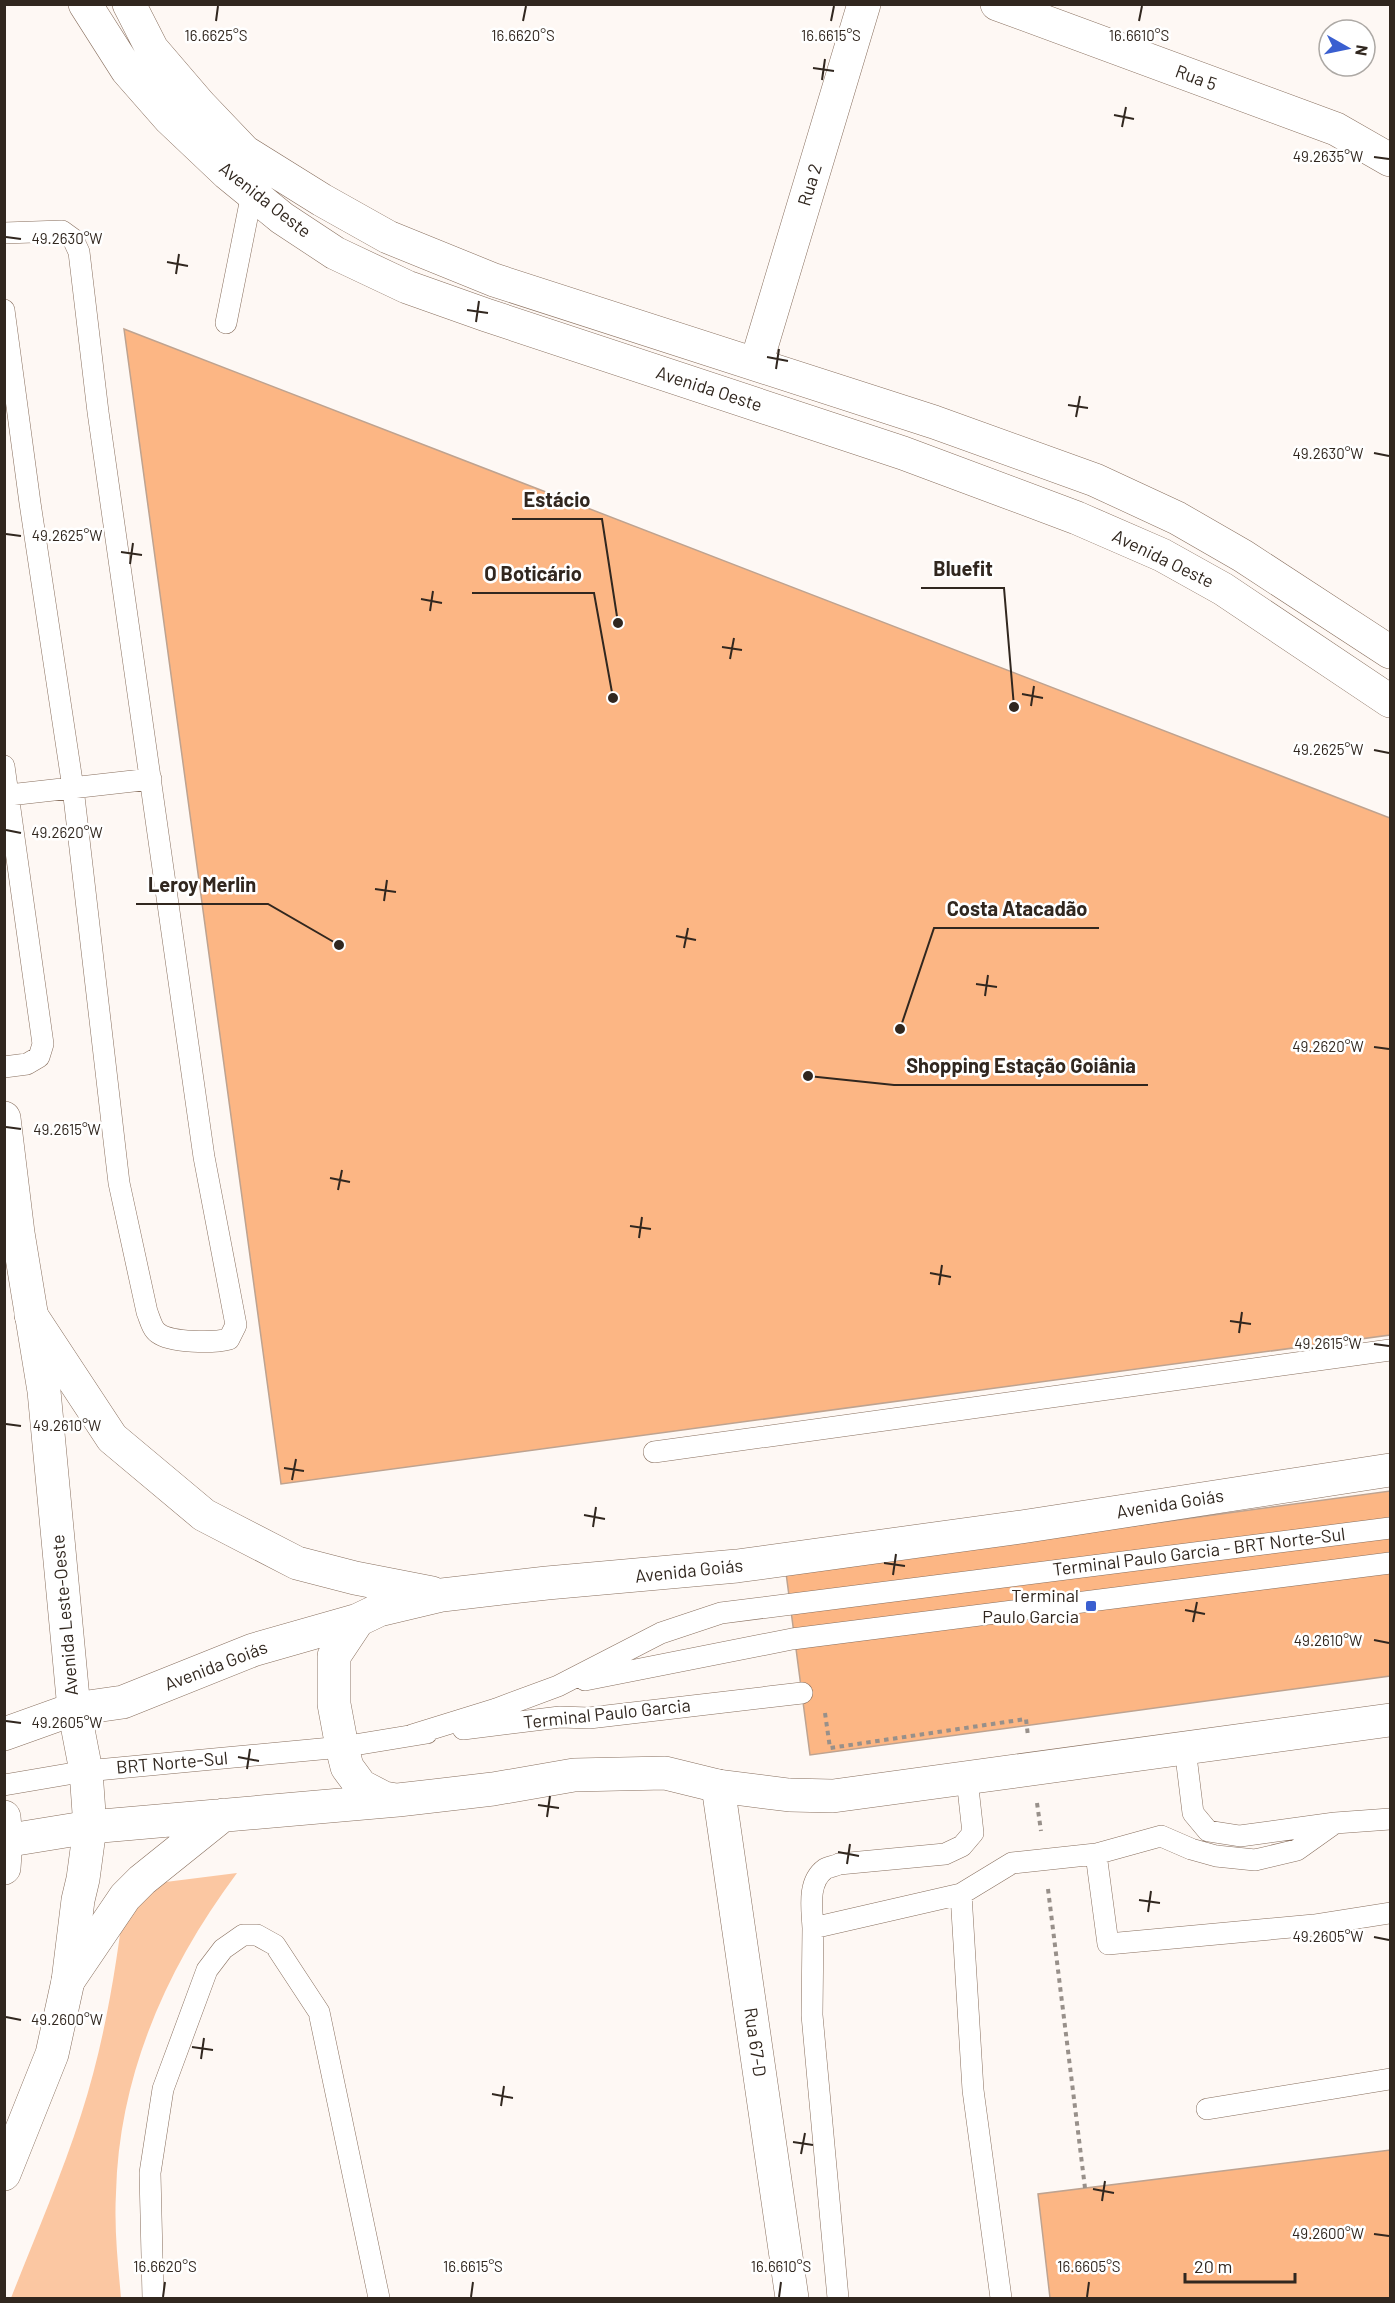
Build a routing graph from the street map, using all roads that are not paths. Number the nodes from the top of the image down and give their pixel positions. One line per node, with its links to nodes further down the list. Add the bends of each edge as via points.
1 (84, 4): 6 (main road, Avenida Oeste, via 127,70 170,119)
2 (129, 4): 10 (main road, Avenida Oeste, via 152,49 245,152 322,200 388,237 494,280)
3 (864, 4): 10 (main road, Rua 2)
4 (997, 4): 5 (main road, Rua 5, via 1336,129)
5 (1390, 160)
6 (252, 193): 9 (lane); 12 (main road, Avenida Oeste, via 335,253 408,287 903,453 1077,518 1162,555 1224,589)
7 (4, 234): 14 (lane, via 62,231 73,239 79,252)
8 (4, 310): 15 (lane)
9 (226, 323)
10 (756, 364): 11 (main road, Avenida Oeste, via 1095,480 1177,518 1244,556)
11 (1390, 652)
12 (1390, 701)
13 (4, 766): 16 (lane)
14 (151, 779): 15 (lane); 15 (lane, via 204,1157 236,1325 229,1339 218,1342 167,1338 156,1332 147,1312 119,1184)
15 (73, 788): 16 (lane)
16 (9, 795): 17 (lane, via 43,1044 39,1058)
17 (4, 1068)
18 (4, 1118): 19 (main road, Avenida Leste-Oeste)
19 (31, 1315): 25 (main road, via 112,1438 204,1515 297,1563); 29 (main road, Avenida Leste-Oeste, via 44,1391)
20 (1390, 1350): 21 (lane)
21 (654, 1452)
22 (1390, 1470): 25 (main road, Avenida Goiás, via 737,1566)
23 (1390, 1528): 27 (lane, Terminal Paulo Garcia - BRT Norte-Sul, via 721,1613 661,1633)
24 (1390, 1563): 27 (lane, Terminal Paulo Garcia - BRT Norte-Sul, via 792,1639)
25 (442, 1595): 26 (main road, Avenida Goiás, via 379,1610)
26 (358, 1620): 29 (main road, Avenida Goiás, via 253,1650 123,1702); 33 (main road, via 334,1656 334,1704)
27 (558, 1686): 32 (lane, Terminal Paulo Garcia - BRT Norte-Sul)
28 (802, 1693): 32 (lane, Terminal Paulo Garcia)
29 (74, 1709): 31 (main road, Avenida Goiás); 35 (main road, Avenida Leste-Oeste)
30 (1390, 1720): 34 (main road)
31 (4, 1734)
32 (412, 1735): 33 (lane, BRT Norte-Sul)
33 (342, 1747): 35 (lane, BRT Norte-Sul); 39 (main road, via 347,1767 361,1786 384,1798)
34 (1185, 1748): 36 (main road); 42 (lane, via 1193,1813 1208,1831 1240,1836)
35 (86, 1771): 37 (lane, BRT Norte-Sul); 43 (main road, Avenida Leste-Oeste)
36 (967, 1779): 38 (main road, via 833,1796); 48 (lane, via 973,1833 962,1846 945,1854 839,1864 825,1869 811,1895)
37 (4, 1785)
38 (718, 1786): 39 (main road, via 665,1773 574,1775); 55 (main road, Rua 67-D)
39 (398, 1800): 40 (main road)
40 (223, 1815): 43 (main road); 49 (main road, via 125,1897)
41 (1390, 1819): 42 (lane)
42 (1335, 1823): 45 (lane, via 1297,1850 1255,1860 1215,1856 1161,1836)
43 (90, 1827): 44 (main road); 49 (main road, Avenida Leste-Oeste)
44 (5, 1842)
45 (1096, 1854): 46 (lane, via 1012,1863); 47 (lane, via 1108,1944 1314,1925)
46 (961, 1894): 48 (lane); 57 (lane, via 973,2090)
47 (1390, 1913)
48 (813, 1928): 56 (lane, via 812,2015)
49 (68, 1981): 52 (main road, Avenida Leste-Oeste, via 52,2054)
50 (1390, 2079): 51 (lane)
51 (1207, 2109)
52 (4, 2174)
53 (153, 2298): 54 (lane, via 150,2173 163,2089 207,1970 223,1949 243,1935 257,1935 275,1945 319,2012)
54 (379, 2298)
55 (792, 2298)
56 (838, 2298)
57 (1001, 2298)

